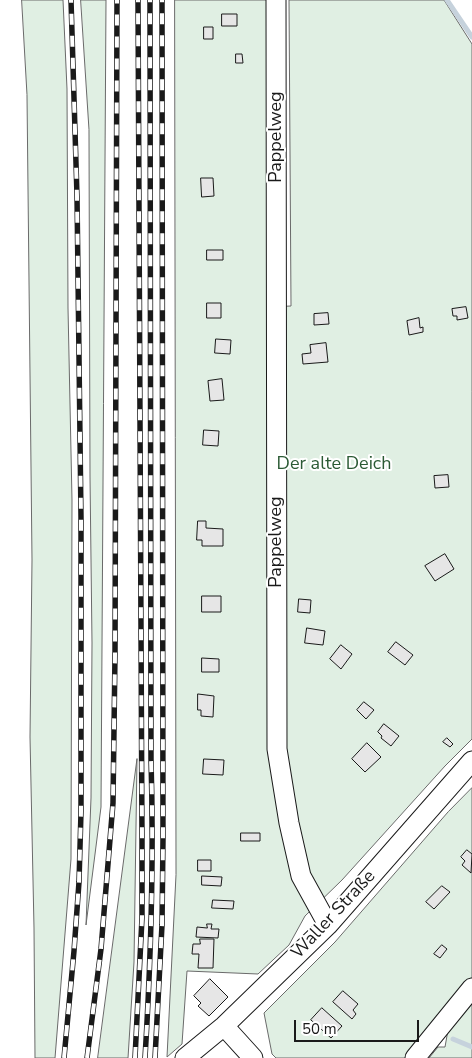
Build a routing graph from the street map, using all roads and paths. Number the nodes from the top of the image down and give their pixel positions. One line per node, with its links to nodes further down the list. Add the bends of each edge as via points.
1 (276, 0): 3 (street, Pappelweg, via 277,749 301,876)
2 (472, 761): 3 (street, Waller Straße)
3 (328, 925): 5 (street, Waller Straße)
4 (472, 988): 8 (street)
5 (224, 1026): 6 (street, Waller Straße); 7 (street)
6 (185, 1058)
7 (253, 1058)
8 (415, 1058)

